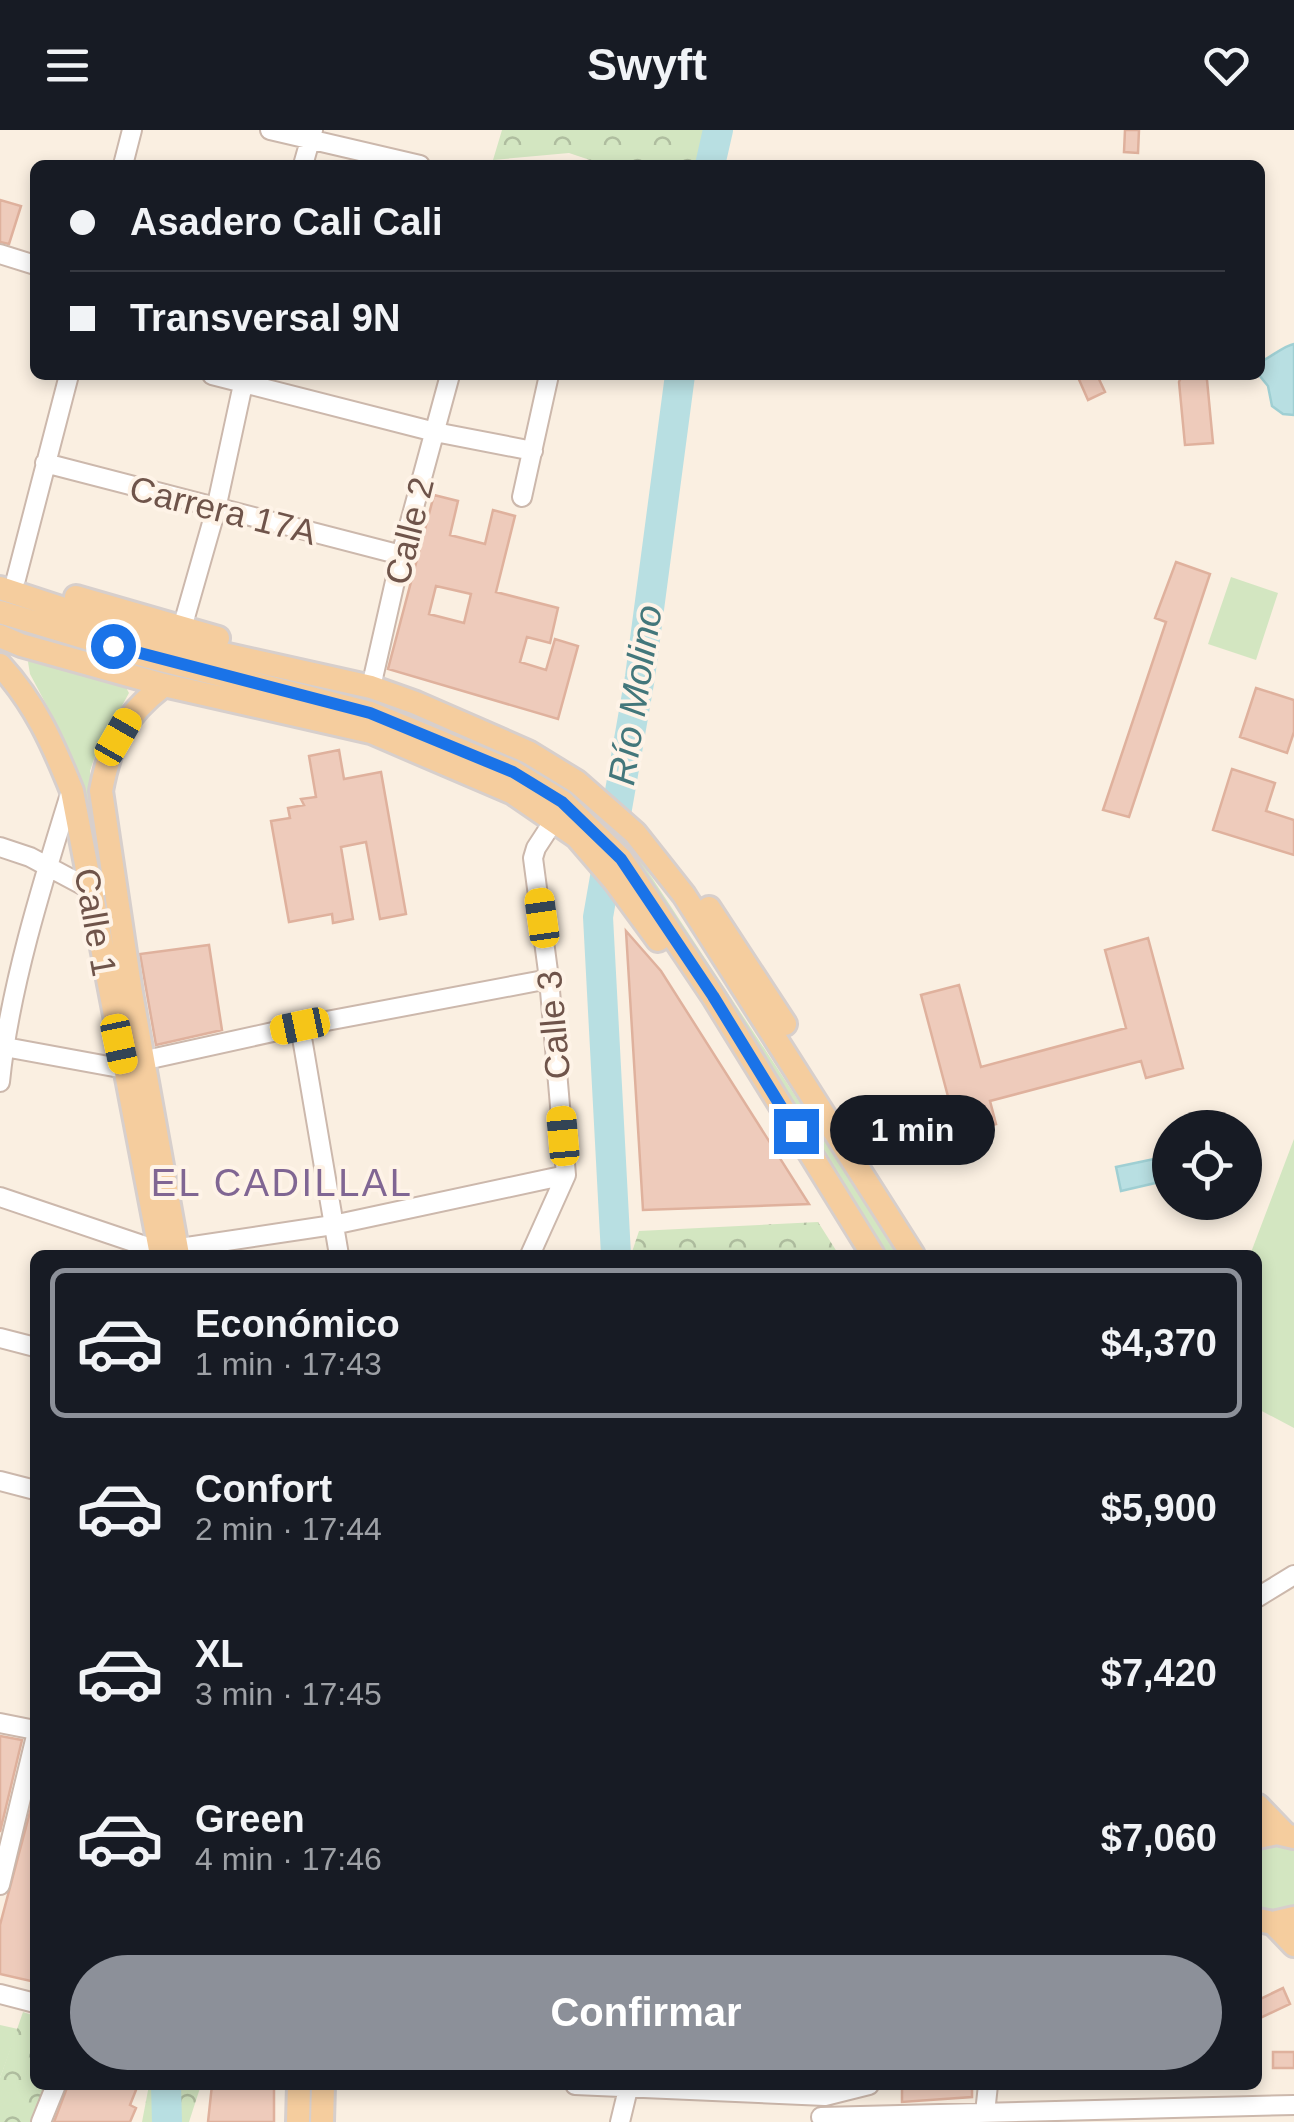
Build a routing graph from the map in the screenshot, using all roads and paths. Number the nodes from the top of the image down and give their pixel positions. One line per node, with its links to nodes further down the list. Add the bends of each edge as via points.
1 (132, 130): 4 (street)
2 (270, 130): 3 (street)
3 (312, 135): 5 (street); 6 (street)
4 (124, 160)
5 (304, 160)
6 (402, 160)
7 (0, 254): 8 (street)
8 (30, 263)
9 (68, 380): 16 (street)
10 (244, 380): 18 (street)
11 (251, 380): 14 (street)
12 (449, 380): 14 (street, Calle 2)
13 (548, 380): 15 (street)
14 (435, 432): 15 (street); 19 (street, Calle 2)
15 (533, 450): 17 (street)
16 (45, 463): 18 (street, Carrera 17A); 20 (street)
17 (522, 498)
18 (216, 508): 19 (street, Carrera 17A); 22 (street)
19 (401, 555): 26 (street, Calle 2)
20 (5, 581): 22 (main road); 26 (main road, via 152,638)
21 (0, 612): 29 (main road, via 388,720 513,772 562,802)
22 (182, 628): 26 (main road, via 363,677)
23 (0, 636): 25 (main road)
24 (0, 665): 27 (main road, Calle 1, via 48,731)
25 (164, 685): 28 (main road, via 371,732 513,793); 34 (main road, Calle 1, via 134,708 106,766 101,792)
26 (371, 687): 30 (main road, via 528,752 577,782)
27 (72, 791): 32 (street); 35 (main road, Calle 1)
28 (553, 822): 29 (main road); 36 (street, Calle 3, via 533,858)
29 (583, 832): 33 (main road)
30 (635, 834): 53 (main road, via 684,895); 54 (main road, via 668,850 734,942)
31 (0, 846): 32 (street)
32 (48, 867): 35 (street); 38 (street)
33 (617, 869): 40 (main road, via 713,996); 42 (main road)
34 (114, 886): 35 (street); 39 (main road, Calle 1)
35 (90, 889): 39 (main road, Calle 1)
36 (550, 979): 37 (street); 43 (street, Calle 3)
37 (300, 1026): 39 (street); 45 (street)
38 (2, 1046): 39 (street); 41 (street)
39 (135, 1065): 47 (main road, Calle 1)
40 (758, 1069): 42 (main road); 52 (main road)
41 (0, 1082)
42 (764, 1100): 51 (main road)
43 (566, 1175): 45 (street); 50 (street)
44 (0, 1197): 46 (street)
45 (333, 1224): 48 (street); 49 (street)
46 (163, 1250)
47 (169, 1250)
48 (181, 1250)
49 (337, 1250)
50 (532, 1250)
51 (855, 1250)
52 (870, 1250)
53 (910, 1250)
54 (926, 1250)
55 (0, 1338): 56 (street)
56 (30, 1346)
57 (0, 1481): 58 (street)
58 (30, 1489)
59 (1294, 1575): 60 (street)
60 (1262, 1595)
61 (0, 1723): 62 (street)
62 (30, 1729)
63 (30, 1761): 67 (street)
64 (1262, 1807): 65 (main road)
65 (1290, 1836): 66 (main road)
66 (1262, 1837)
67 (0, 1885)
68 (1275, 1920): 69 (main road)
69 (1294, 1945)
70 (0, 1994): 71 (street)
71 (30, 2002)
72 (54, 2090): 82 (street)
73 (299, 2090): 83 (main road)
74 (323, 2090): 84 (main road)
75 (628, 2090): 85 (street)
76 (728, 2090): 78 (street)
77 (988, 2090): 80 (street)
78 (827, 2091): 81 (street)
79 (1294, 2104): 80 (street)
80 (985, 2118): 81 (street)
81 (820, 2120)
82 (41, 2122)
83 (298, 2122)
84 (322, 2122)
85 (620, 2122)

